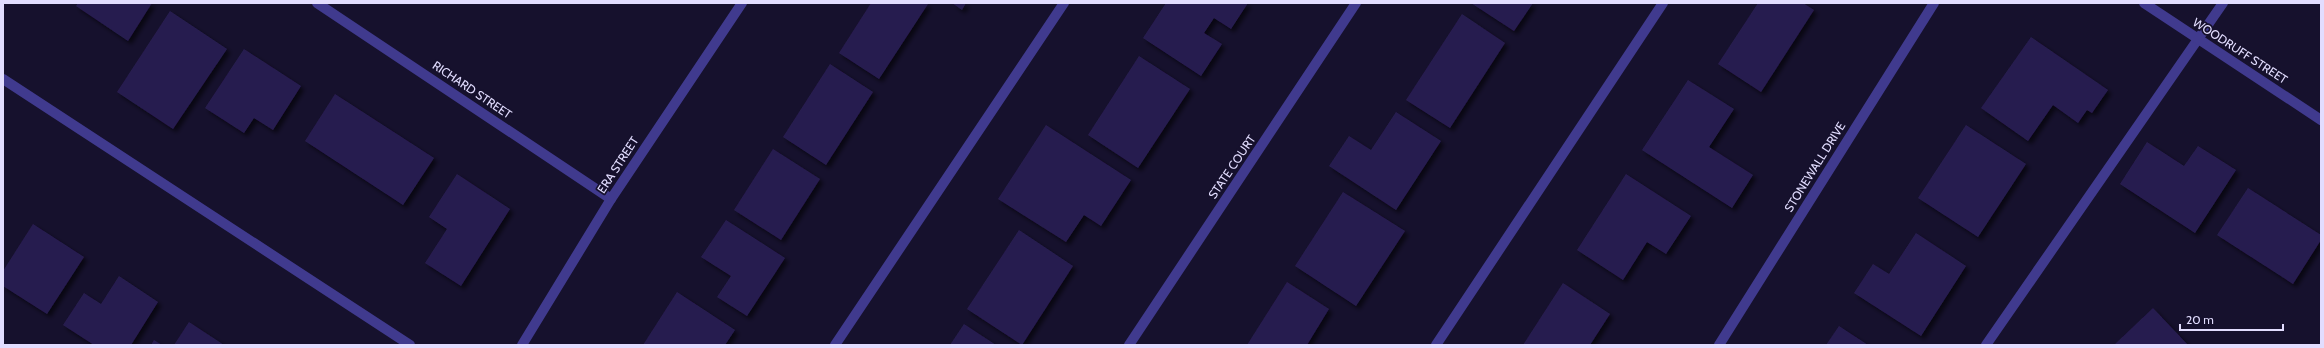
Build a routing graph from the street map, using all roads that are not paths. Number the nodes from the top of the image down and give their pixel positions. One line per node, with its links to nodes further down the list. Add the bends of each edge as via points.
1 (317, 3): 12 (street, RICHARD STREET)
2 (742, 3): 12 (street, ERA STREET)
3 (1064, 3): 15 (street)
4 (1356, 3): 16 (street, STATE COURT)
5 (1663, 3): 17 (street)
6 (1934, 3): 18 (street, STONEWALL DRIVE)
7 (2144, 3): 9 (street, WOODRUFF STREET)
8 (2223, 3): 9 (street)
9 (2198, 39): 11 (street, WOODRUFF STREET); 19 (street)
10 (3, 79): 13 (street)
11 (2321, 120)
12 (611, 199): 14 (street, ERA STREET)
13 (410, 345)
14 (522, 345)
15 (835, 345)
16 (1129, 345)
17 (1436, 345)
18 (1719, 345)
19 (1986, 345)

